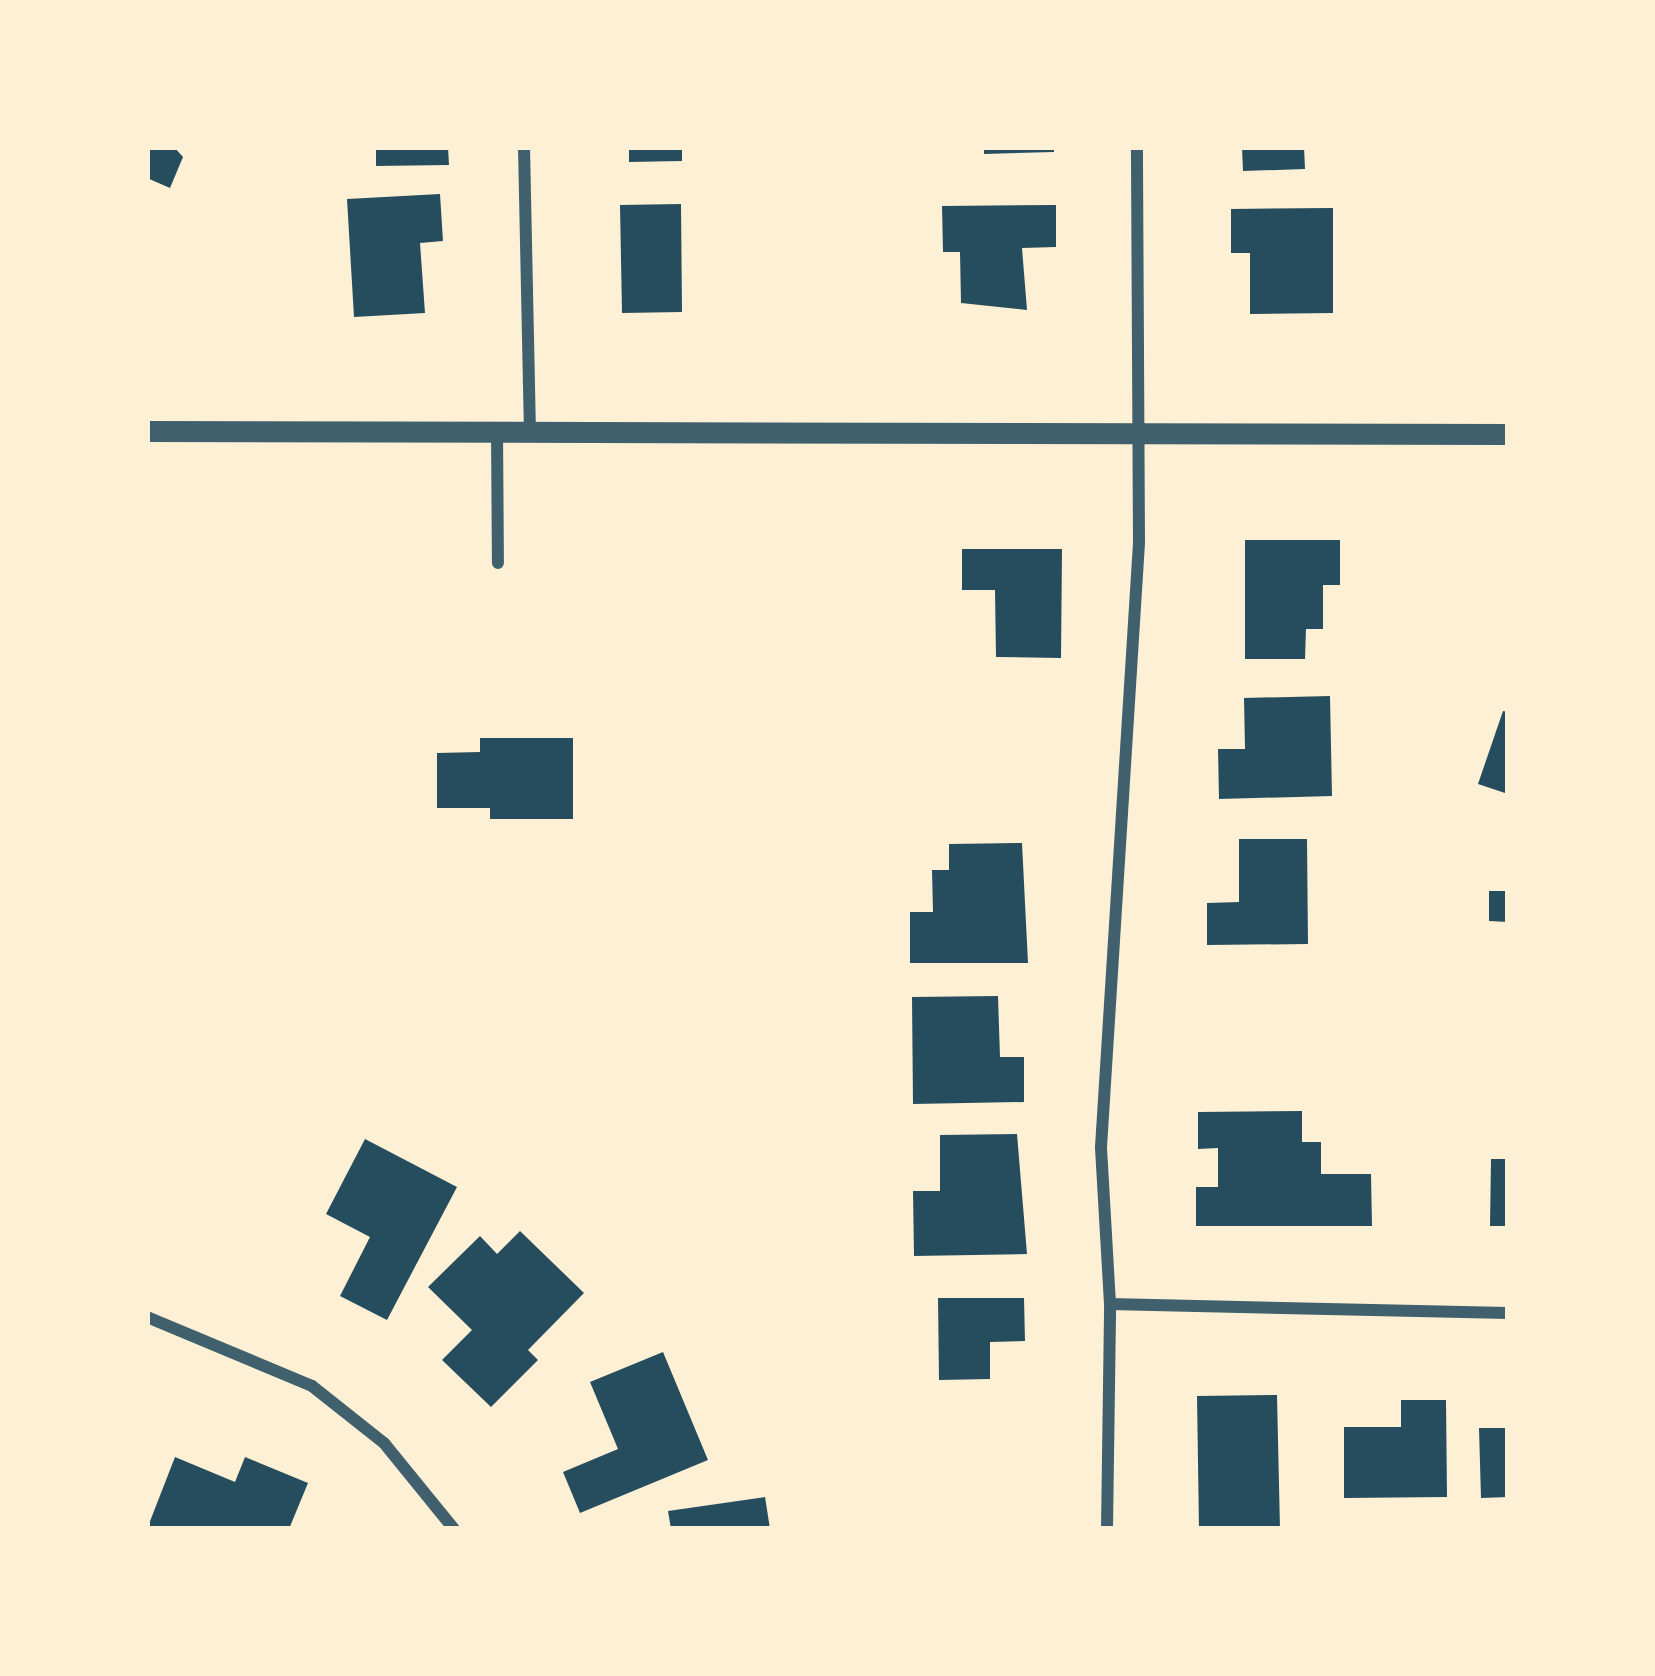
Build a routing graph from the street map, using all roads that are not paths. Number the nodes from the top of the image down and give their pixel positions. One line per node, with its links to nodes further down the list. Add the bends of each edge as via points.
1 (524, 147): 3 (street)
2 (1137, 147): 6 (street)
3 (530, 428): 4 (street); 6 (street)
4 (497, 429): 5 (street); 8 (street)
5 (147, 431)
6 (1137, 433): 7 (street); 9 (street, via 1133,689 1104,1034)
7 (1508, 434)
8 (497, 563)
9 (1110, 1304): 10 (street); 13 (street)
10 (1508, 1313)
11 (147, 1317): 12 (street, via 312,1386 384,1443)
12 (454, 1529)
13 (1107, 1529)

